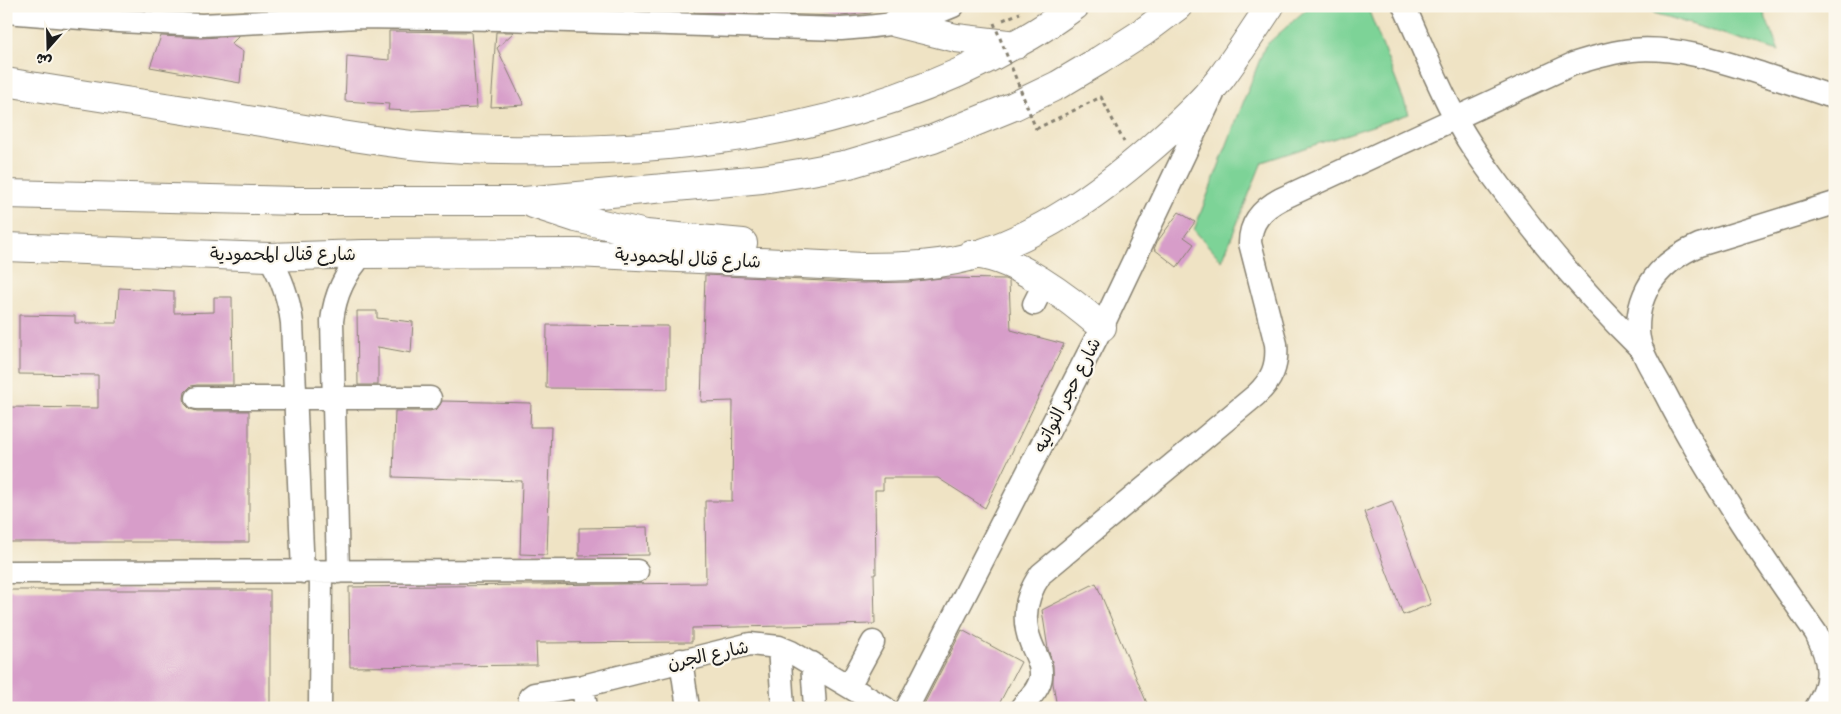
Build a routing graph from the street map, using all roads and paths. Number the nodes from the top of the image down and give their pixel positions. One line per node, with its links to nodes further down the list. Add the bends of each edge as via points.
1 (953, 6): 9 (street, via 936,14)
2 (1075, 6): 10 (main road)
3 (1178, 6): 17 (main road, via 1125,44 1058,85 974,124 891,152 849,164 762,179)
4 (1270, 6): 11 (main road, شارع قنال المحمودية)
5 (1404, 6): 14 (street)
6 (6, 12): 8 (street, via 119,21)
7 (1021, 13): 15 (path, bridge, via 994,23 1036,130 1101,96)
8 (199, 16): 9 (street, via 502,19 841,29)
9 (896, 23): 10 (main road, via 956,38)
10 (1016, 44): 12 (main road, via 929,85 820,121 707,142 590,150 412,144)
11 (1221, 78): 15 (main road, شارع قنال المحمودية, via 1172,130); 23 (street, شارع حجر النواتيه)
12 (6, 82)
13 (1835, 98): 14 (street, via 1694,55 1664,50 1633,50 1573,64)
14 (1455, 118): 24 (street, via 1523,217 1560,264); 46 (street, via 1281,199 1256,220 1250,244 1276,344 1276,368 1256,395 1041,574 1033,586 1026,614 1026,629 1041,666 1041,676 1034,694)
15 (1135, 162): 21 (main road, شارع قنال المحمودية, via 1063,216)
16 (6, 194): 17 (main road, via 296,201)
17 (524, 201): 21 (main road, via 576,218 646,234 766,244)
18 (1835, 203): 24 (street, via 1699,245 1666,264 1644,295 1638,333)
19 (6, 247): 22 (main road, شارع قنال المحمودية)
20 (363, 254): 21 (main road, شارع قنال المحمودية, via 576,253 892,267); 22 (main road, شارع قنال المحمودية); 27 (street, via 344,278 334,306)
21 (978, 254): 23 (main road, via 1002,262 1039,294 1084,311)
22 (269, 257): 26 (street, via 282,282 290,309)
23 (1102, 327): 45 (street, شارع حجر النواتيه)
24 (1643, 351): 47 (street, via 1706,468 1822,645 1828,671 1827,685)
25 (197, 398): 26 (street)
26 (295, 398): 27 (street); 31 (street)
27 (335, 398): 28 (street); 31 (street)
28 (430, 398)
29 (637, 571): 31 (street)
30 (6, 572): 31 (street)
31 (321, 572): 38 (street)
32 (873, 642): 37 (street)
33 (779, 647): 34 (street, شارع الجرن, via 750,644); 35 (street, شارع الجرن); 42 (street)
34 (682, 660): 36 (street, شارع الجرن); 41 (street)
35 (812, 663): 37 (street, شارع الجرن); 43 (street)
36 (583, 686): 39 (street, شارع الجرن, via 534,694 530,697); 40 (street)
37 (849, 686): 44 (street, شارع الجرن)
38 (320, 708)
39 (530, 708)
40 (586, 708)
41 (688, 708)
42 (783, 708)
43 (815, 708)
44 (885, 708)
45 (907, 708)
46 (1021, 708)
47 (1816, 708)

